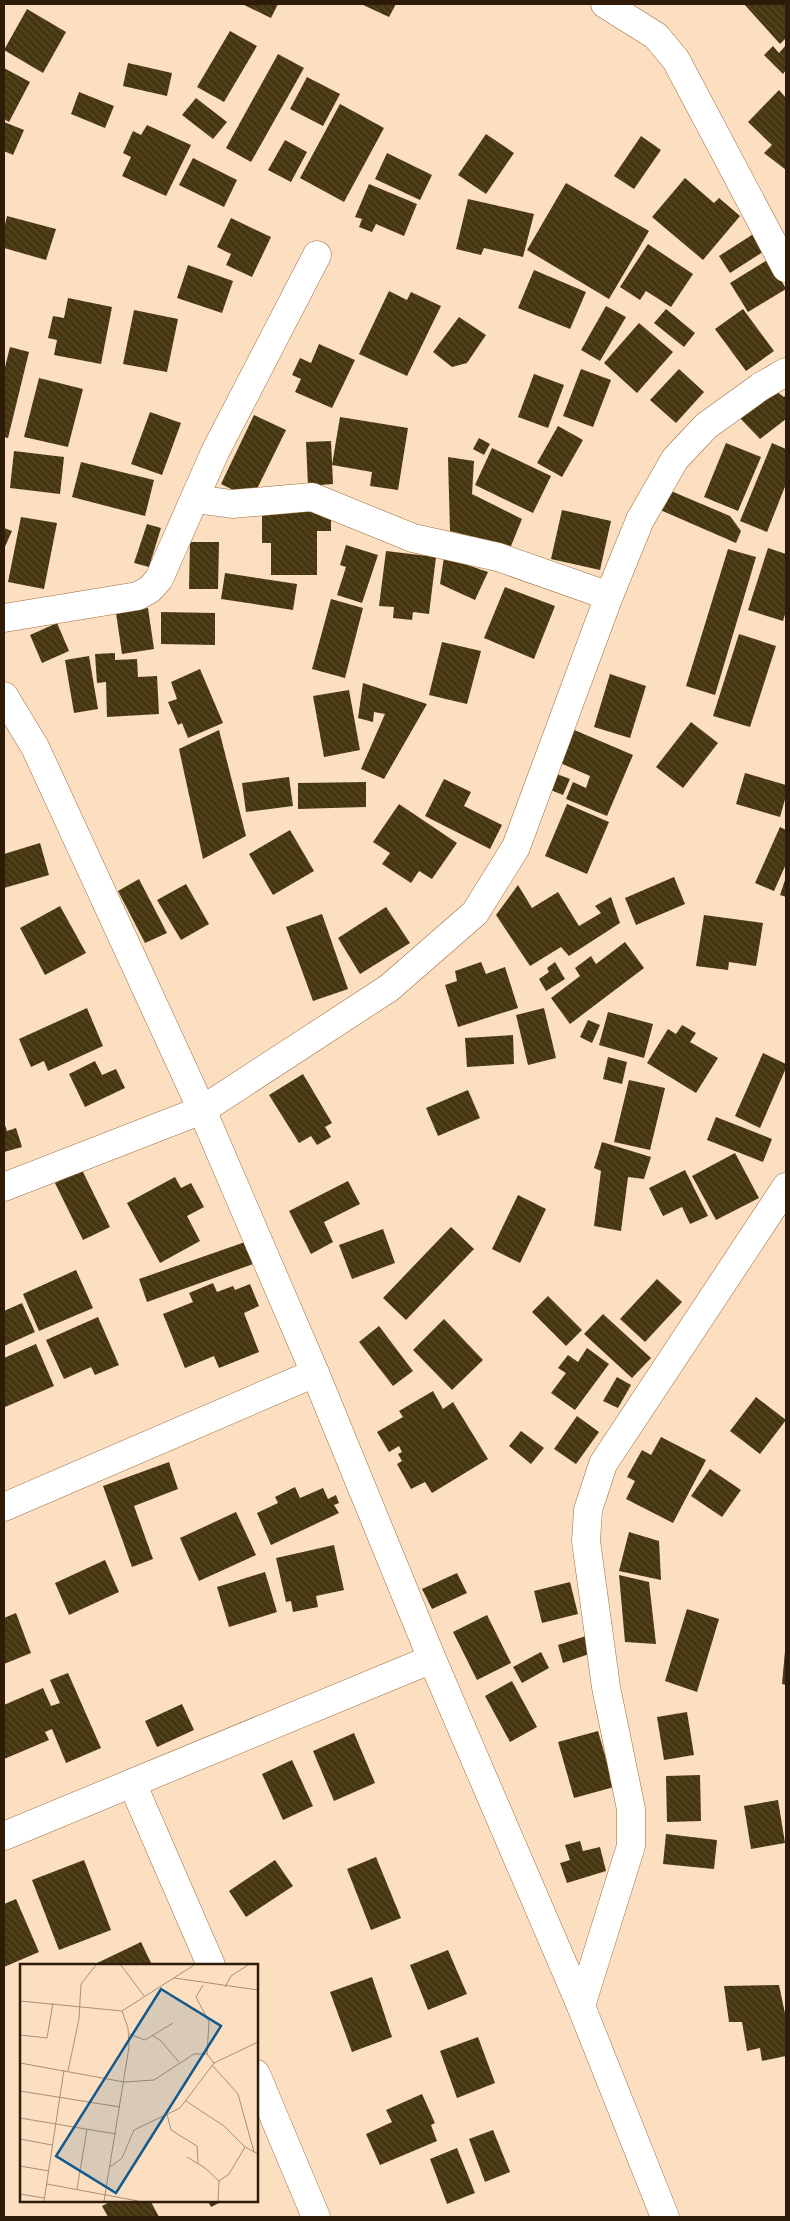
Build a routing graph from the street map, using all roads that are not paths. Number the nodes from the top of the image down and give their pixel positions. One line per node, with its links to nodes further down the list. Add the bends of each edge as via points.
1 (605, 4): 3 (street, via 656,36 676,60)
2 (317, 255): 5 (street, via 242,399)
3 (786, 268)
4 (786, 372): 6 (street, via 706,426 675,459 640,520)
5 (195, 499): 6 (street, via 232,504 312,497 413,538 498,557); 7 (street, via 159,579 150,589 138,596)
6 (609, 596): 9 (street, via 516,847 475,913 390,988)
7 (4, 618)
8 (4, 696): 9 (street, via 35,747)
9 (202, 1110): 10 (street); 12 (street)
10 (4, 1187)
11 (786, 1187): 18 (street, via 603,1464 588,1510 586,1542 606,1687 631,1810 631,1846)
12 (315, 1373): 13 (street); 14 (street)
13 (4, 1507)
14 (432, 1659): 15 (street); 18 (street)
15 (132, 1783): 16 (street); 17 (street)
16 (4, 1836)
17 (211, 1964)
18 (581, 2006): 21 (street)
19 (258, 2079): 20 (street)
20 (316, 2217)
21 (665, 2217)

